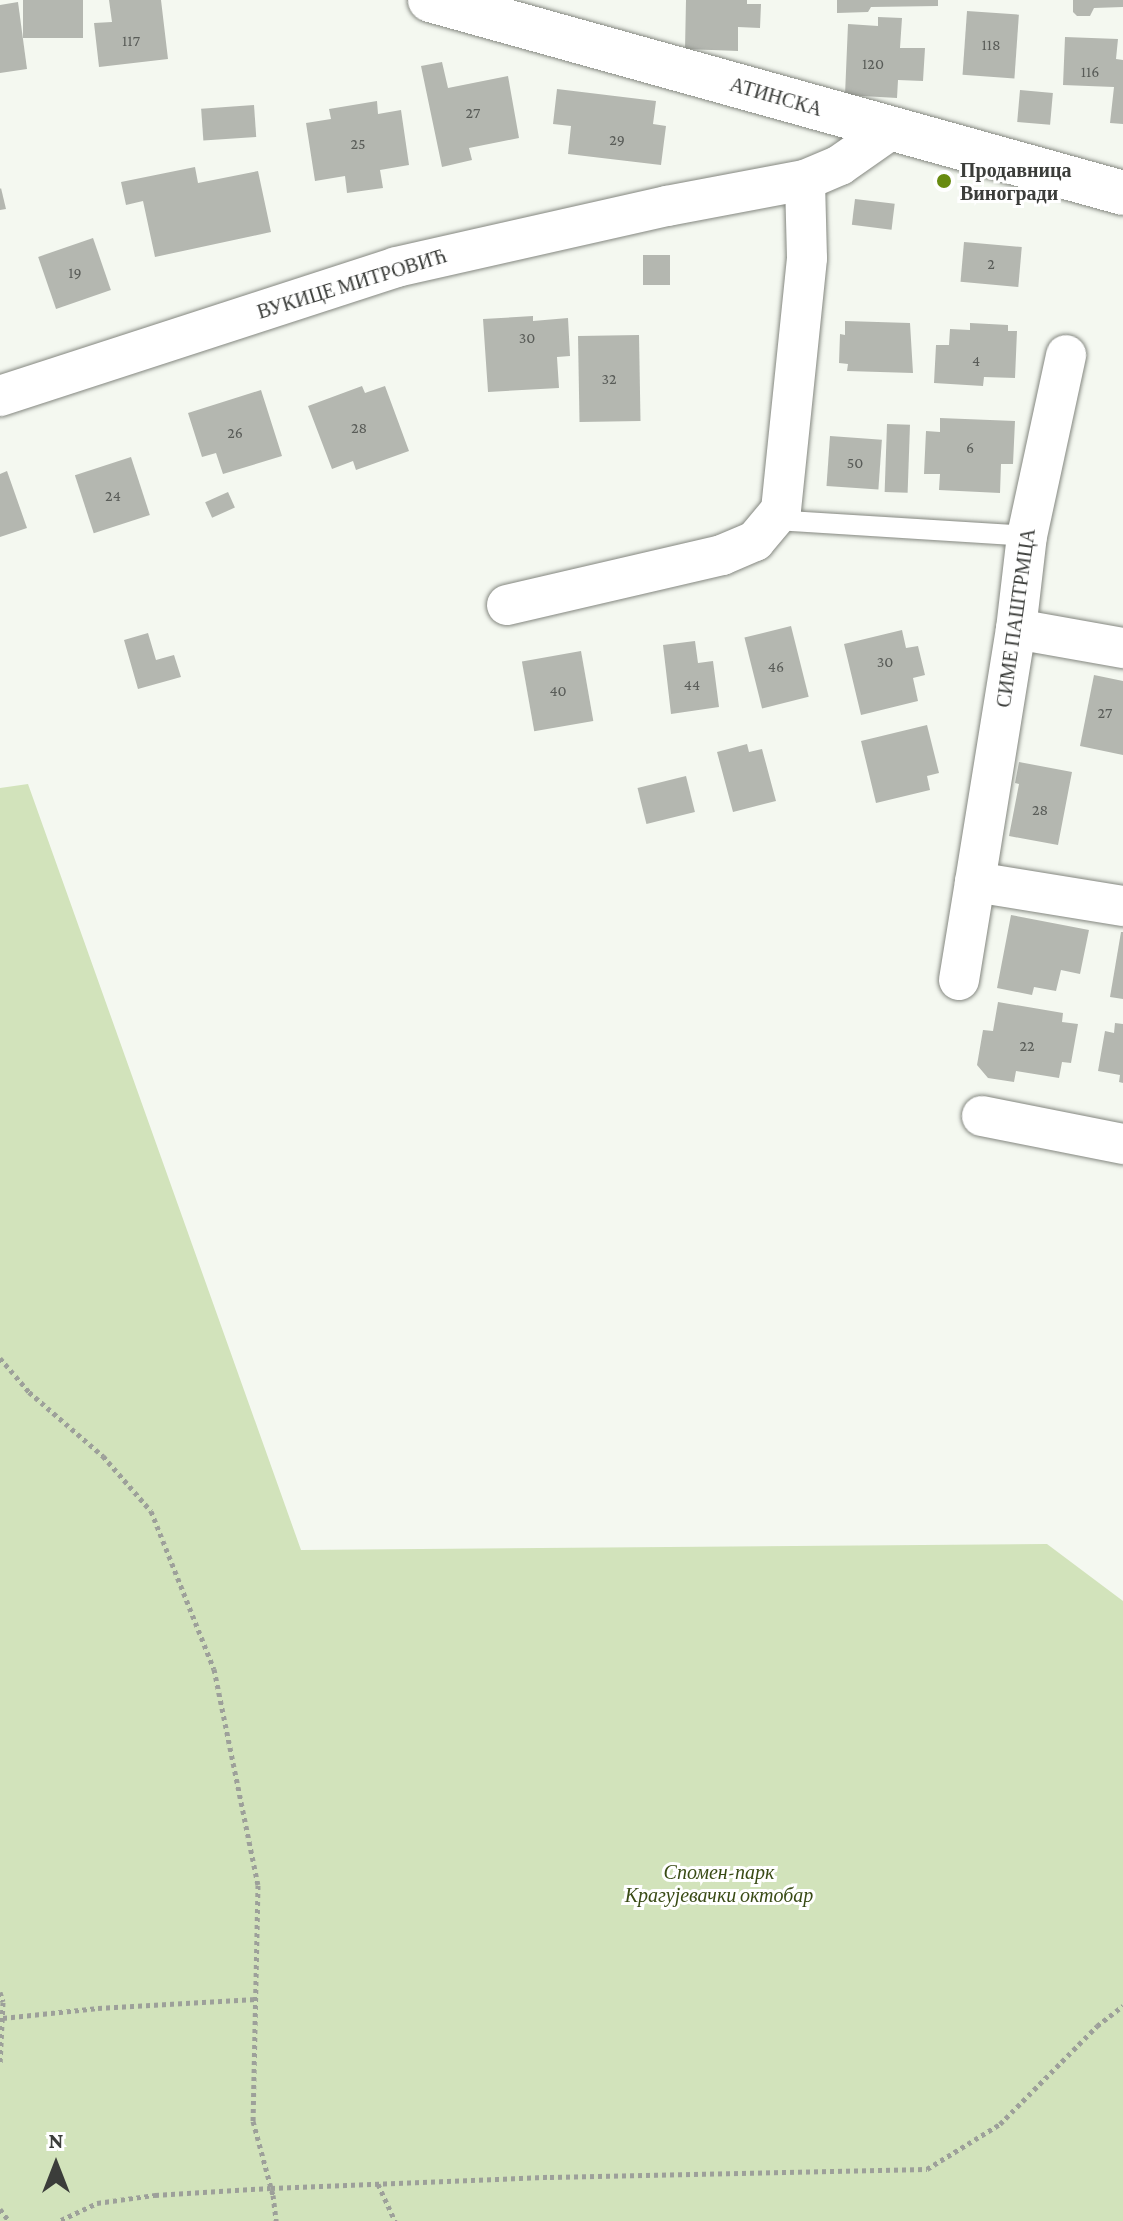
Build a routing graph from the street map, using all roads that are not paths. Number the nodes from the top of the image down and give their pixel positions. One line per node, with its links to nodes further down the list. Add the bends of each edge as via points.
1 (430, 0): 2 (street, АТИНСКА)
2 (890, 130): 3 (street, ВУКИЦЕ МИТРОВИЋ, via 840,165); 4 (street, АТИНСКА)
3 (805, 180): 6 (street, ВУКИЦЕ МИТРОВИЋ, via 396,267); 7 (street, via 807,258 786,489)
4 (1123, 193)
5 (1066, 355): 8 (street, СИМЕ ПАШТРМЦА)
6 (0, 396)
7 (774, 520): 8 (lane); 9 (street, via 755,541 722,555)
8 (1027, 536): 10 (street, СИМЕ ПАШТРМЦА)
9 (507, 605)
10 (1016, 629): 11 (street); 12 (street, СИМЕ ПАШТРМЦА)
11 (1123, 648)
12 (975, 882): 13 (street); 14 (street, СИМЕ ПАШТРМЦА)
13 (1123, 906)
14 (959, 980)
15 (982, 1116): 16 (street)
16 (1123, 1144)

